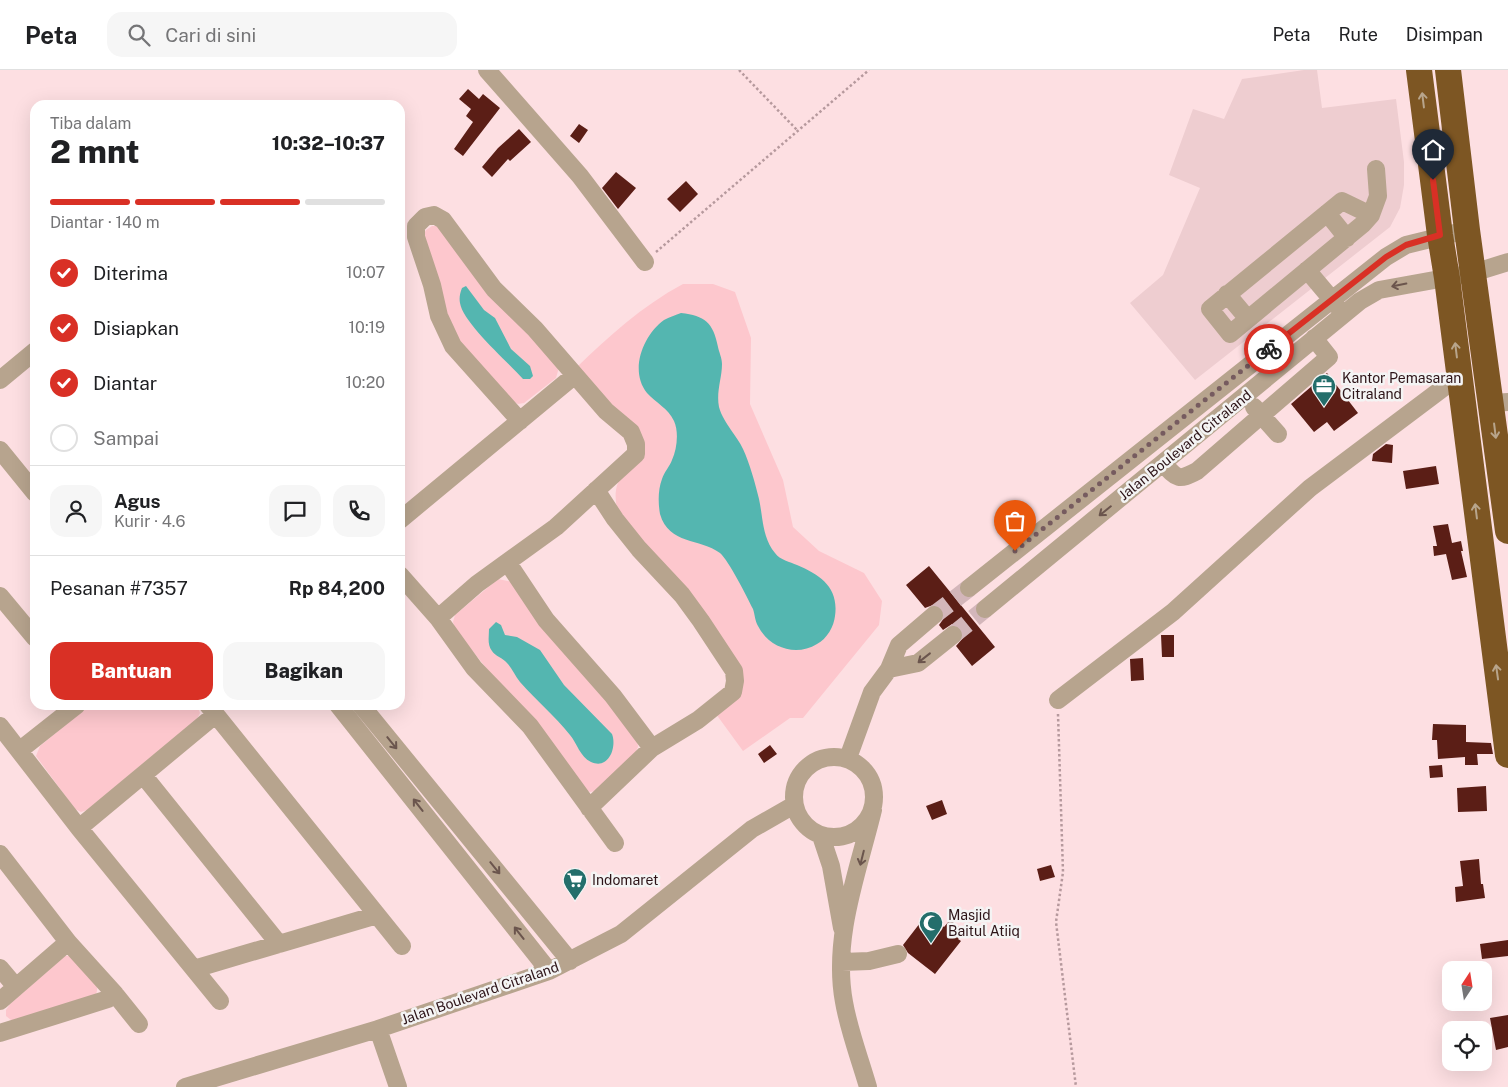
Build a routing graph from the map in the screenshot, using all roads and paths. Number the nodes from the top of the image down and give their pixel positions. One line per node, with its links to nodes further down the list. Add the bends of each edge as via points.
1 (487, 70): 13 (street, via 580,176)
2 (739, 70): 6 (path)
3 (869, 70): 6 (path)
4 (1419, 70): 11 (highway, one-way to 4)
5 (1448, 70): 10 (highway)
6 (798, 131): 13 (path)
7 (1376, 169): 9 (street, via 1378,196)
8 (1326, 213): 9 (street, via 1342,201); 12 (street); 15 (street, via 1228,294 1248,319)
9 (1371, 215): 12 (street)
10 (1467, 230): 11 (street, Jalan Boulevard Citraland); 16 (highway)
11 (1440, 235): 17 (highway); 18 (street, Jalan Boulevard Citraland, via 1406,245 1386,257)
12 (1347, 238): 15 (street)
13 (645, 262)
14 (1508, 262): 16 (street, Jalan Boulevard Citraland)
15 (1307, 270): 18 (street)
16 (1473, 273): 17 (street, Jalan Boulevard Citraland); 27 (highway)
17 (1448, 278): 19 (street, Jalan Boulevard Citraland, one-way to 19, via 1379,290); 23 (highway, one-way to 17)
18 (1332, 300): 19 (street); 25 (street, Jalan Boulevard Citraland)
19 (1344, 314): 20 (street, Jalan Boulevard Citraland)
20 (1314, 338): 26 (street, Jalan Boulevard Citraland); 28 (street, via 1329,357)
21 (30, 355): 24 (street)
22 (576, 375): 29 (street); 29 (street, via 494,289 443,220 434,215 425,217 416,226 416,237 439,316 453,346); 35 (street, via 606,411 631,432 636,444 636,454)
23 (1459, 376): 48 (street, via 1310,488 1173,612); 56 (highway, one-way to 23)
24 (0, 380)
25 (1231, 380): 26 (street); 40 (street, Jalan Boulevard Citraland)
26 (1244, 396): 28 (street); 32 (street, Jalan Boulevard Citraland)
27 (1500, 403): 34 (highway, one-way to 34)
28 (1261, 415): 30 (street); 32 (street, via 1197,471 1184,478 1174,476)
29 (520, 421): 36 (street)
30 (1278, 434)
31 (0, 450): 33 (street)
32 (1163, 463): 42 (street, Jalan Boulevard Citraland, one-way to 42)
33 (30, 487)
34 (1505, 489): 37 (highway)
35 (596, 490): 38 (street, via 556,527); 54 (street, via 639,549 682,595 734,671 733,692 698,720)
36 (405, 516)
37 (1508, 531)
38 (508, 563): 44 (street); 54 (street, via 546,620 613,696)
39 (405, 581): 44 (street)
40 (968, 588)
41 (0, 596): 45 (street)
42 (985, 609)
43 (934, 615): 47 (street, via 899,645)
44 (438, 618): 60 (street, via 474,668 530,726)
45 (30, 632)
46 (953, 635): 47 (street, one-way to 47, via 918,663)
47 (889, 670): 57 (street, via 872,692)
48 (1058, 700): 90 (path, via 1064,872 1056,922)
49 (71, 710): 55 (street)
50 (211, 710): 58 (street); 68 (street)
51 (342, 710): 67 (street, one-way to 51)
52 (365, 710): 66 (street, one-way to 66)
53 (0, 726): 55 (street)
54 (652, 748): 60 (street)
55 (20, 750): 62 (street)
56 (1508, 756)
57 (848, 758): 59 (street, via 826,757 807,766 795,784); 61 (street, via 865,770 875,789)
58 (143, 775): 62 (street); 71 (street)
59 (794, 805): 63 (street, via 803,824); 74 (street, Jalan Boulevard Citraland, via 752,829 621,934)
60 (589, 808): 64 (street)
61 (873, 810): 63 (street, via 862,828 842,838); 69 (street, one-way to 69)
62 (79, 828): 77 (street)
63 (821, 836): 69 (street, via 831,866)
64 (615, 843)
65 (0, 854): 70 (street)
66 (509, 886): 67 (street); 74 (street)
67 (493, 900): 78 (street, one-way to 67)
68 (377, 916): 71 (street); 72 (street)
69 (843, 933): 75 (street)
70 (68, 942): 79 (street); 80 (street)
71 (279, 944): 77 (street)
72 (402, 946)
73 (898, 954): 75 (street, via 870,961)
74 (570, 961): 78 (street, Jalan Boulevard Citraland)
75 (842, 962): 89 (street, via 844,1002)
76 (0, 968): 79 (street)
77 (194, 969): 82 (street)
78 (549, 971): 84 (street, Jalan Boulevard Citraland)
79 (16, 987): 81 (street)
80 (115, 994): 83 (street); 85 (street)
81 (0, 1001)
82 (220, 1001)
83 (139, 1024)
84 (378, 1028): 86 (street, Jalan Boulevard Citraland); 88 (street)
85 (0, 1033)
86 (204, 1084): 87 (street, Jalan Boulevard Citraland)
87 (185, 1087)
88 (398, 1087)
89 (868, 1087)
90 (1076, 1087)

